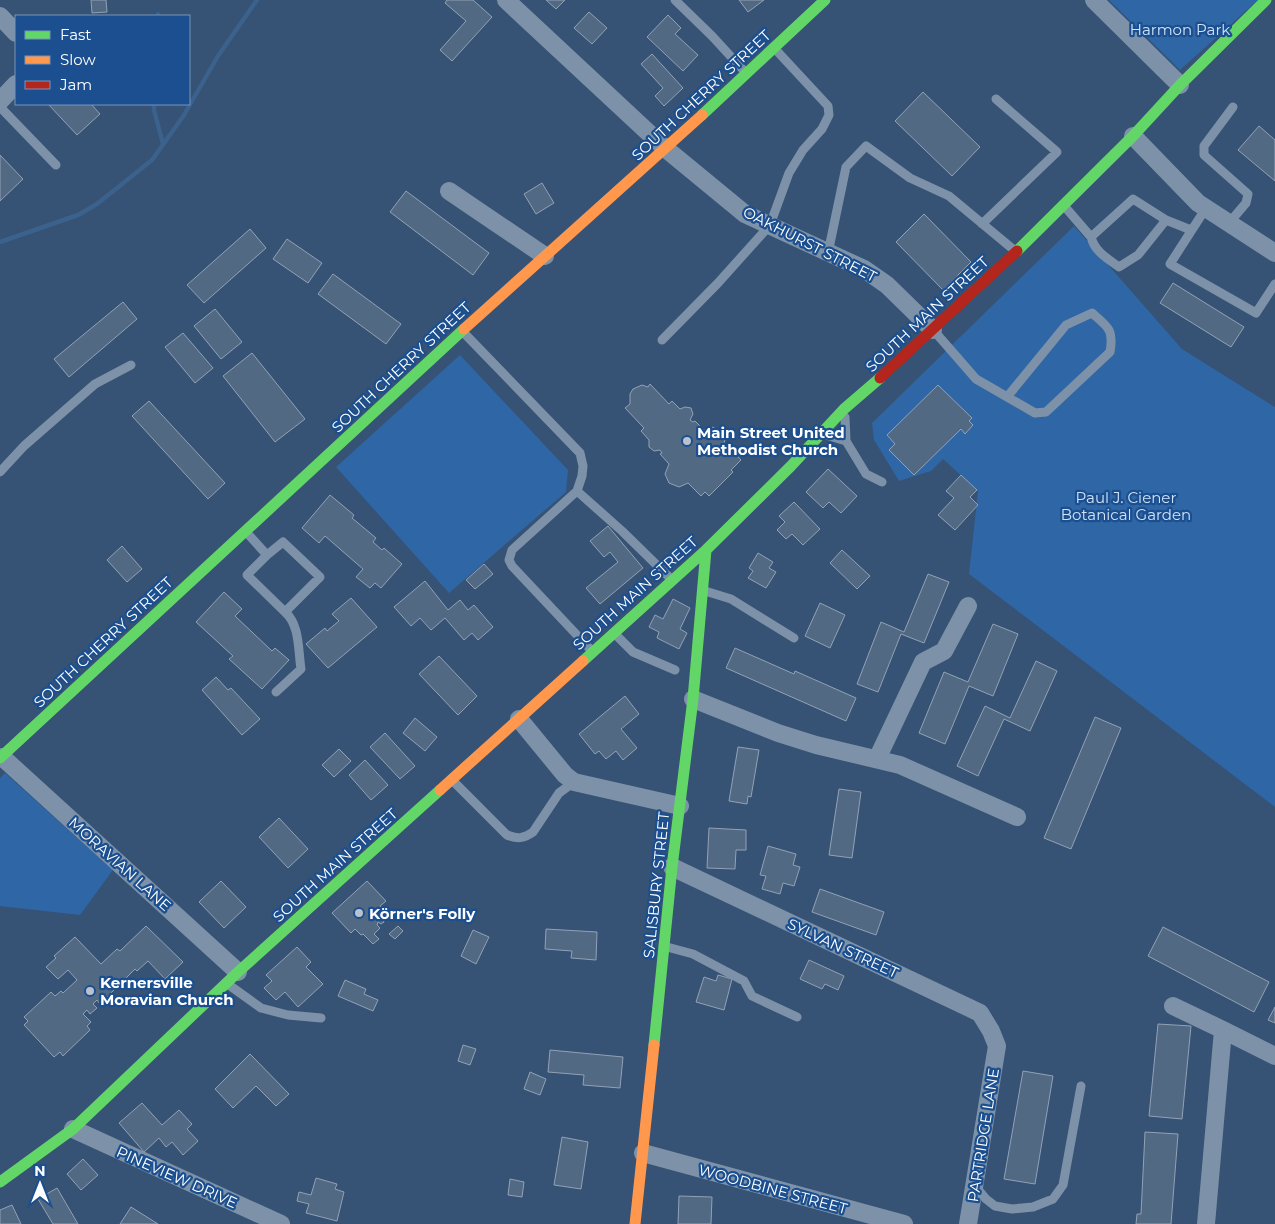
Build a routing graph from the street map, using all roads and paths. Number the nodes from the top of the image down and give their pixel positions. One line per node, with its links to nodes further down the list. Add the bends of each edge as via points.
1 (506, 0): 17 (street, OAKHURST STREET)
2 (675, 0): 9 (lane)
3 (825, 0): 8 (main road, SOUTH CHERRY STREET)
4 (1094, 0): 11 (street)
5 (1266, 0): 11 (main road, SOUTH MAIN STREET)
6 (0, 16): 7 (street)
7 (15, 32)
8 (774, 48): 9 (main road, SOUTH CHERRY STREET); 25 (lane, via 828,106 829,115 789,173)
9 (747, 73): 17 (main road, SOUTH CHERRY STREET)
10 (15, 85): 13 (street)
11 (1180, 86): 16 (main road, SOUTH MAIN STREET)
12 (996, 99): 24 (lane, via 1057,152)
13 (0, 101)
14 (0, 107): 18 (lane)
15 (1233, 107): 23 (lane, via 1204,146 1204,155 1248,194 1246,203)
16 (1133, 136): 20 (main road, SOUTH MAIN STREET); 21 (street)
17 (666, 149): 25 (street, OAKHURST STREET, via 745,214); 31 (main road, SOUTH CHERRY STREET)
18 (56, 165)
19 (449, 190): 31 (street)
20 (1062, 204): 27 (lane); 29 (main road, SOUTH MAIN STREET)
21 (1206, 208): 23 (street); 26 (lane)
22 (1166, 220): 26 (lane); 27 (lane, via 1133,199); 27 (lane, via 1138,254 1120,267 1093,245)
23 (1230, 223): 28 (street)
24 (982, 224): 29 (lane); 30 (lane, via 949,196 910,178 866,146 846,167)
25 (770, 225): 30 (street, OAKHURST STREET); 35 (lane)
26 (1191, 230): 32 (lane, via 1170,264 1256,313)
27 (1091, 237)
28 (1273, 249)
29 (1016, 252): 33 (main road, SOUTH MAIN STREET)
30 (828, 253): 33 (street, OAKHURST STREET, via 864,269 887,285)
31 (545, 256): 34 (main road, SOUTH CHERRY STREET)
32 (1275, 284)
33 (933, 330): 37 (lane, via 976,379); 38 (main road, SOUTH MAIN STREET)
34 (462, 331): 43 (lane, via 580,453 583,466); 44 (main road, SOUTH CHERRY STREET)
35 (662, 340)
36 (131, 365): 41 (lane, via 95,384 24,446)
37 (1007, 397): 37 (lane, via 1035,414 1046,412 1110,352 1110,328 1092,313 1066,325)
38 (844, 409): 39 (main road, SOUTH MAIN STREET); 40 (lane)
39 (821, 433): 40 (lane); 45 (main road, SOUTH MAIN STREET)
40 (846, 441): 42 (lane, via 866,474)
41 (0, 472)
42 (882, 482)
43 (577, 491): 47 (lane); 53 (lane, via 512,550 508,560)
44 (245, 531): 46 (lane); 58 (main road, SOUTH CHERRY STREET)
45 (706, 550): 47 (main road, SOUTH MAIN STREET); 48 (main road, SALISBURY STREET)
46 (267, 555): 50 (lane, via 247,575); 50 (lane, via 283,542 320,577)
47 (672, 580): 51 (main road, SOUTH MAIN STREET)
48 (702, 590): 52 (lane, via 731,599); 56 (main road, SALISBURY STREET)
49 (968, 606): 59 (street, via 944,651 923,662)
50 (285, 612): 55 (lane, via 295,628 301,669)
51 (614, 633): 53 (main road, SOUTH MAIN STREET); 54 (lane, via 633,652)
52 (794, 638)
53 (593, 652): 57 (main road, SOUTH MAIN STREET)
54 (675, 670)
55 (276, 692)
56 (693, 699): 59 (street, via 778,733); 62 (main road, SALISBURY STREET)
57 (519, 719): 60 (main road, SOUTH MAIN STREET); 61 (street, via 564,775)
58 (1, 757): 66 (street, MORAVIAN LANE)
59 (877, 759): 63 (street)
60 (452, 780): 61 (lane, via 506,834 514,838 526,837 532,832 559,793); 66 (main road, SOUTH MAIN STREET)
61 (574, 782): 62 (street)
62 (680, 806): 64 (main road, SALISBURY STREET)
63 (1017, 817)
64 (672, 867): 65 (main road, SALISBURY STREET); 71 (street, SYLVAN STREET, via 980,1012)
65 (664, 946): 69 (lane, via 693,954 744,981 752,996); 75 (main road, SALISBURY STREET)
66 (233, 978): 68 (lane, via 243,997 261,1008); 74 (main road, SOUTH MAIN STREET)
67 (1174, 1006): 70 (street)
68 (321, 1018)
69 (797, 1018)
70 (1223, 1030): 72 (street); 82 (street)
71 (997, 1046): 77 (street, PARTRIDGE LANE)
72 (1275, 1056)
73 (1081, 1086): 77 (lane, via 1063,1184 1053,1199 1033,1207 1012,1209 995,1206)
74 (73, 1130): 76 (main road, SOUTH MAIN STREET); 78 (street, PINEVIEW DRIVE)
75 (643, 1153): 79 (main road, SALISBURY STREET); 80 (street, WOODBINE STREET)
76 (0, 1182)
77 (974, 1185): 81 (street, PARTRIDGE LANE)
78 (280, 1224)
79 (635, 1224)
80 (904, 1224)
81 (968, 1224)
82 (1206, 1224)

